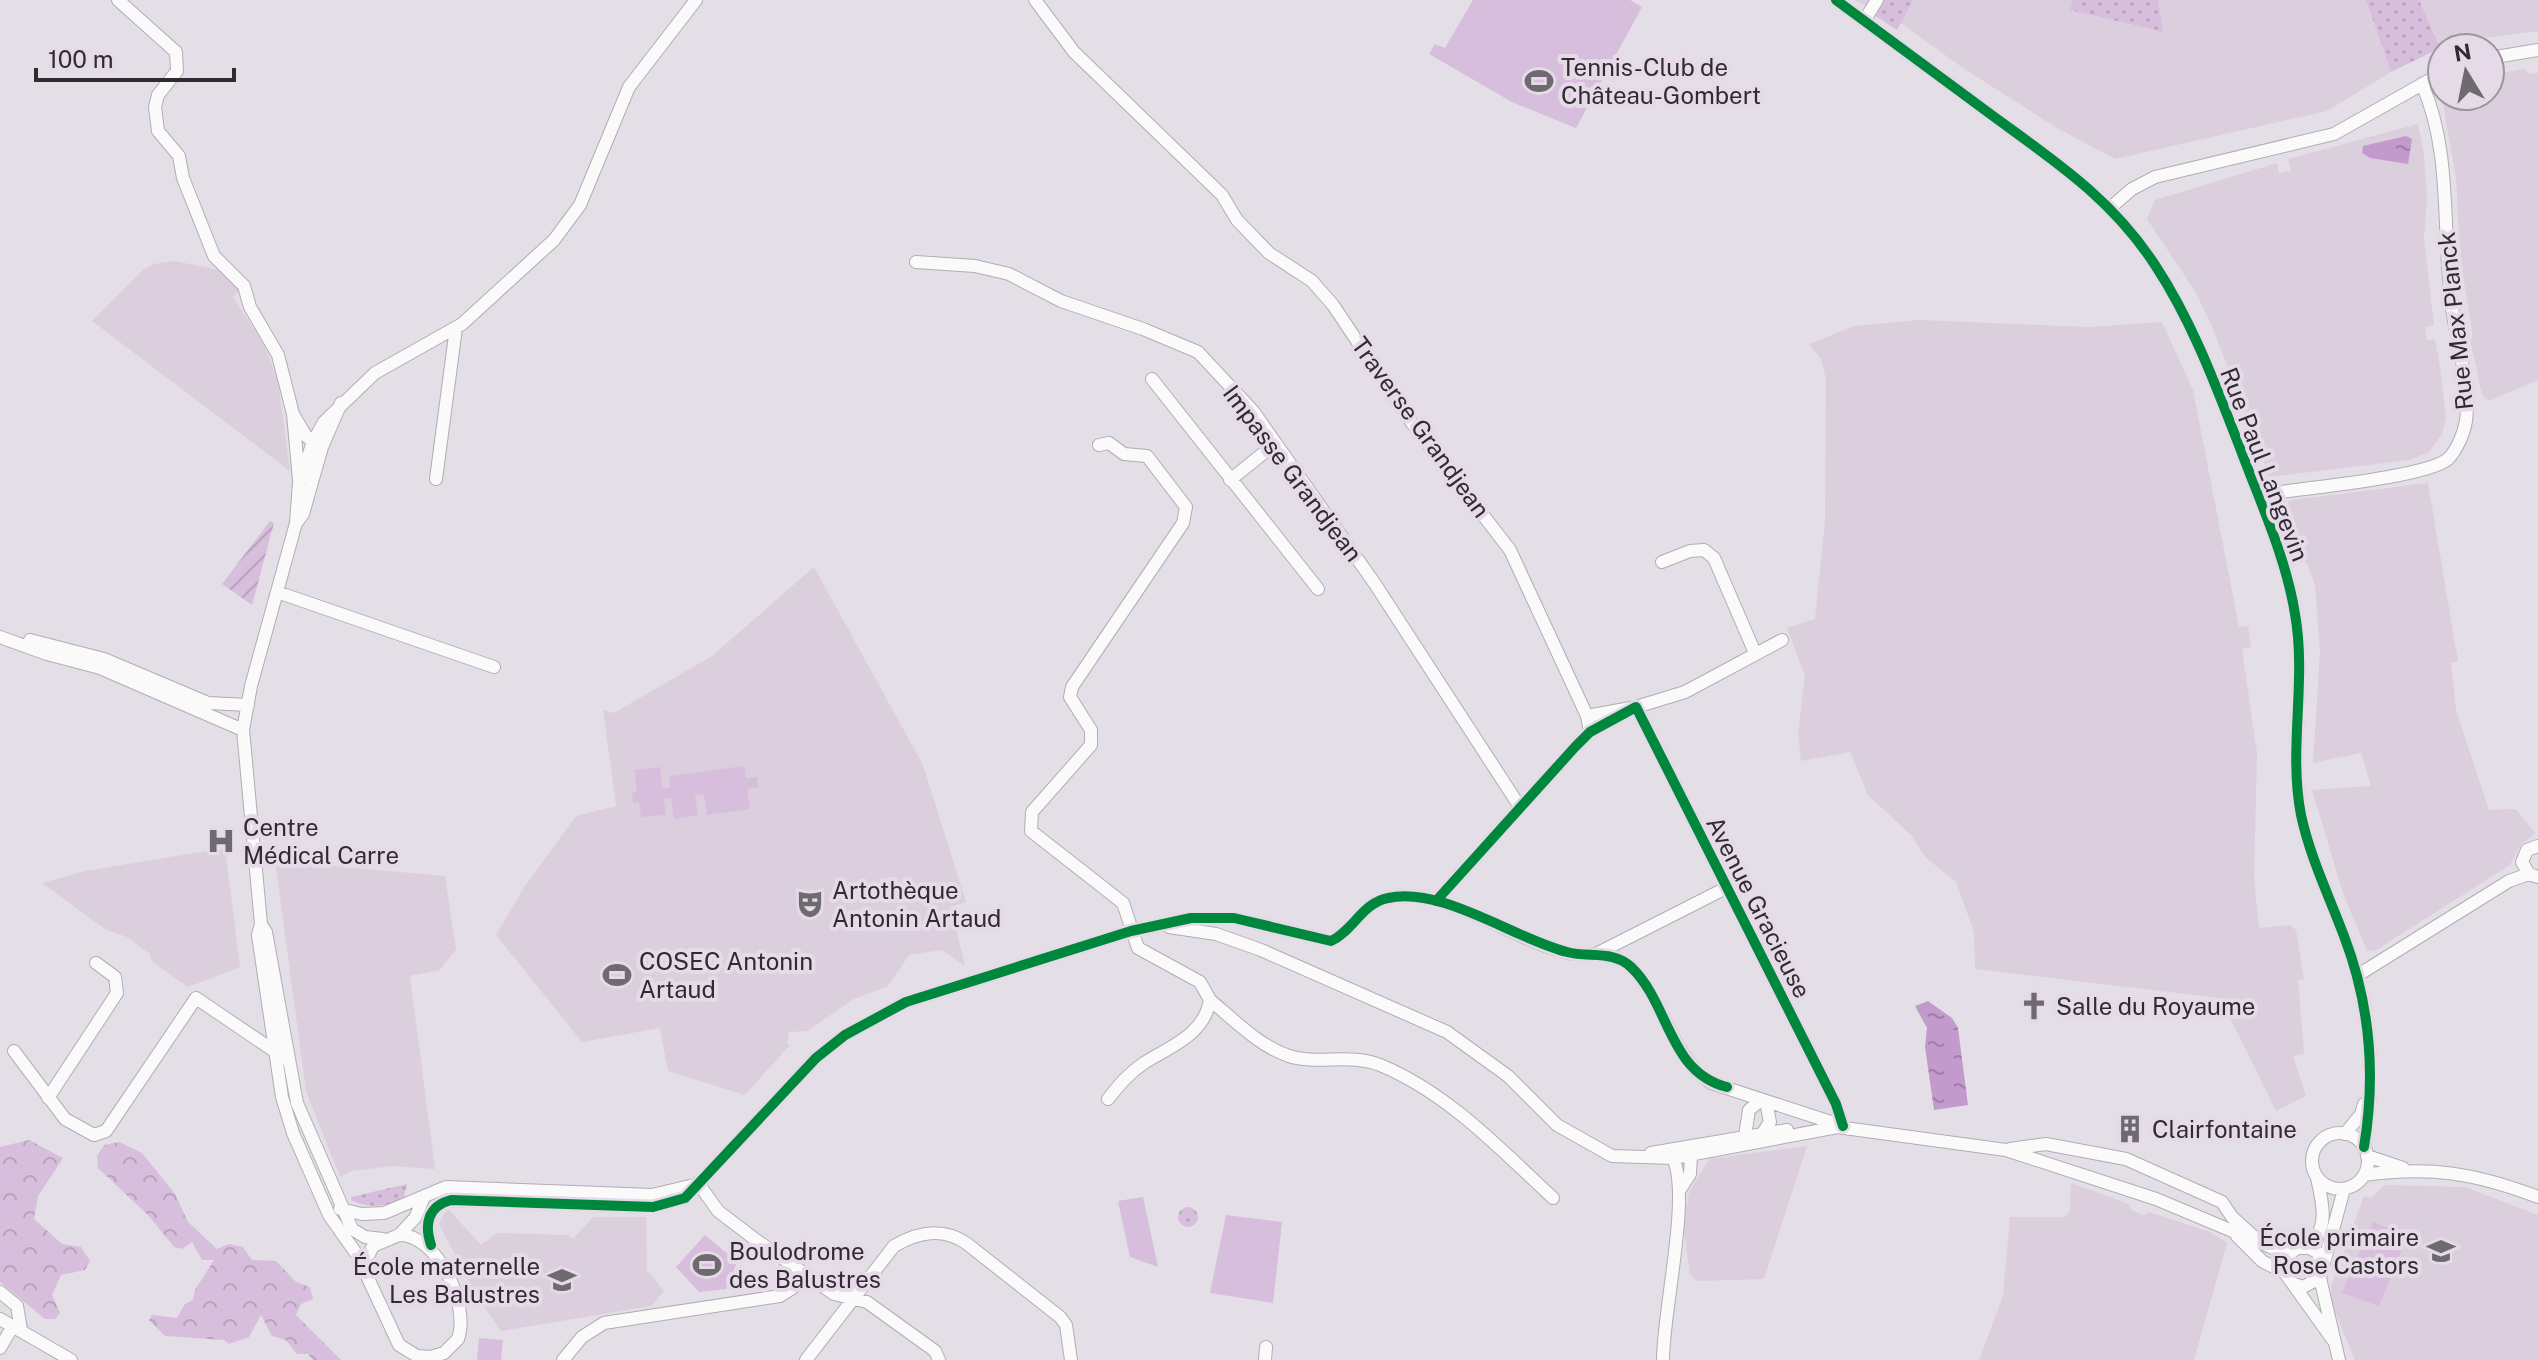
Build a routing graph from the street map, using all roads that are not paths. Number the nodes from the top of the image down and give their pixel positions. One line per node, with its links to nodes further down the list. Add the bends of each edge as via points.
1 (118, 0): 15 (street, via 176,52 177,71 155,107 158,131 179,156 214,256 244,286 278,355)
2 (696, 0): 13 (street, via 629,87 580,205 530,265)
3 (1035, 0): 34 (street, Traverse Grandjean, via 1074,52 1195,166 1269,253 1312,281 1333,305 1412,423 1510,550)
4 (1836, 0): 6 (street, Rue Paul Langevin)
5 (1877, 0): 6 (street)
6 (1864, 21): 11 (street, Rue Paul Langevin, via 2076,175)
7 (2538, 50): 8 (street)
8 (2506, 55)
9 (2426, 82): 10 (street)
10 (2422, 84): 11 (street, via 2334,134 2155,177); 22 (street, Rue Max Planck, via 2443,167 2448,275 2466,395 2461,436 2449,458 2420,472)
11 (2110, 208): 22 (street, Rue Paul Langevin, via 2176,300)
12 (916, 262): 16 (street, Impasse Grandjean, via 1009,274 1061,301 1198,352 1253,411)
13 (456, 328): 17 (street, via 375,373 324,422); 19 (street)
14 (1152, 379): 20 (street)
15 (293, 414): 17 (street); 21 (street, via 293,450)
16 (1275, 444): 20 (street); 37 (street, Impasse Grandjean, via 1375,584)
17 (317, 445): 21 (street)
18 (1099, 445): 45 (street, via 1109,443 1124,454 1147,456 1186,507 1183,523 1072,687 1070,697 1091,730 1091,745 1032,812 1031,831 1123,903)
19 (436, 479)
20 (1230, 480): 24 (street)
21 (305, 485): 25 (street)
22 (2258, 495): 48 (street, Rue Paul Langevin, via 2296,614 2300,812)
23 (1662, 562): 29 (street, via 1690,551 1704,550 1714,558)
24 (1318, 589)
25 (277, 592): 31 (street); 32 (street)
26 (0, 629): 30 (street)
27 (0, 637): 30 (street, via 47,654)
28 (1782, 640): 29 (street)
29 (1755, 653): 33 (street, via 1685,692)
30 (72, 654): 32 (street, via 208,703); 35 (street)
31 (494, 667)
32 (248, 705): 35 (street)
33 (1636, 707): 34 (street); 36 (street); 42 (street, Avenue Gracieuse)
34 (1587, 716): 36 (street, Traverse Grandjean)
35 (243, 730): 51 (street, via 258,935)
36 (1590, 732): 37 (street)
37 (1520, 807): 43 (street)
38 (2538, 846): 39 (street, via 2527,850)
39 (2522, 862): 40 (street); 41 (street)
40 (2534, 876): 41 (street)
41 (2509, 881): 48 (street)
42 (1726, 888): 46 (street); 58 (street, Avenue Gracieuse)
43 (1436, 901): 44 (street, via 1401,897 1375,902 1331,941 1234,918 1191,918); 46 (street, via 1569,953)
44 (1161, 926): 45 (street); 64 (street, via 1216,934 1261,950 1447,1032 1508,1076 1557,1125)
45 (1131, 931): 49 (street, via 1138,948 1200,982); 69 (street, via 934,992 878,1016 816,1058)
46 (1596, 954): 52 (street, via 1630,965 1649,988 1687,1062 1711,1083)
47 (96, 963): 54 (street, via 115,977 117,993)
48 (2358, 975): 53 (street, Rue Paul Langevin, via 2370,1041)
49 (1210, 1000): 55 (street, via 1208,1014 1195,1031 1126,1077); 74 (street, via 1265,1045 1291,1057 1360,1059 1380,1065 1452,1106)
50 (14, 1051): 54 (street)
51 (281, 1056): 54 (street, via 196,998 106,1131 82,1131); 75 (street); 82 (street, via 282,1097 293,1133 329,1215)
52 (1727, 1087): 56 (street); 57 (street)
53 (2367, 1093): 59 (street, Rue Paul Langevin, via 2361,1114); 62 (street, Rue Paul Langevin)
54 (48, 1098)
55 (1108, 1099)
56 (1763, 1101): 57 (street); 58 (street); 60 (street, via 1770,1122)
57 (1747, 1125): 60 (street); 64 (street)
58 (1843, 1126): 60 (street); 61 (street)
59 (2345, 1134): 62 (street); 68 (street, via 2323,1138 2314,1150)
60 (1762, 1137): 63 (street)
61 (2006, 1150): 76 (street); 79 (street, via 2046,1144 2126,1159 2222,1202)
62 (2366, 1152): 66 (street); 67 (street)
63 (1691, 1155): 65 (street); 70 (street, via 1690,1174)
64 (1612, 1156): 65 (street)
65 (1673, 1158): 70 (street)
66 (2410, 1170): 67 (street); 73 (street, via 2474,1175)
67 (2364, 1175): 71 (street)
68 (2317, 1178): 71 (street, via 2326,1186); 81 (street, via 2323,1226)
69 (698, 1183): 72 (street, via 652,1195 458,1187); 80 (street, via 685,1198 653,1207 451,1200 429,1216); 84 (street, via 718,1211)
70 (1681, 1188): 102 (street)
71 (2344, 1189): 83 (street)
72 (424, 1197): 75 (street, via 384,1213); 77 (street, via 415,1218)
73 (2538, 1197)
74 (1553, 1198)
75 (340, 1209): 78 (street, via 359,1235)
76 (2229, 1229): 79 (street); 85 (street, via 2262,1261)
77 (399, 1235): 78 (street); 80 (street, via 413,1235)
78 (383, 1239): 82 (street, via 373,1246)
79 (2262, 1243): 81 (street)
80 (431, 1245): 90 (street, via 462,1313)
81 (2303, 1249): 83 (street, via 2317,1252); 85 (street, via 2288,1255)
82 (365, 1266): 92 (street)
83 (2322, 1272): 85 (street, via 2303,1287); 91 (street)
84 (804, 1273): 87 (street, via 834,1294); 98 (street, via 780,1296 604,1323 582,1337)
85 (2290, 1278): 91 (street)
86 (1, 1293): 88 (street, via 6,1307); 89 (street, via 17,1306)
87 (854, 1297): 99 (street); 100 (street, via 935,1351); 101 (street, via 894,1246 934,1232 954,1235 1060,1317)
88 (1, 1320): 89 (street)
89 (17, 1328): 93 (street); 95 (street)
90 (458, 1339): 94 (street); 97 (street)
91 (2333, 1340): 103 (street)
92 (399, 1345): 94 (street, via 407,1353); 96 (street)
93 (0, 1348)
94 (432, 1358)
95 (71, 1360)
96 (406, 1360)
97 (458, 1360)
98 (563, 1360)
99 (806, 1360)
100 (939, 1360)
101 (1071, 1360)
102 (1663, 1360)
103 (2339, 1360)

